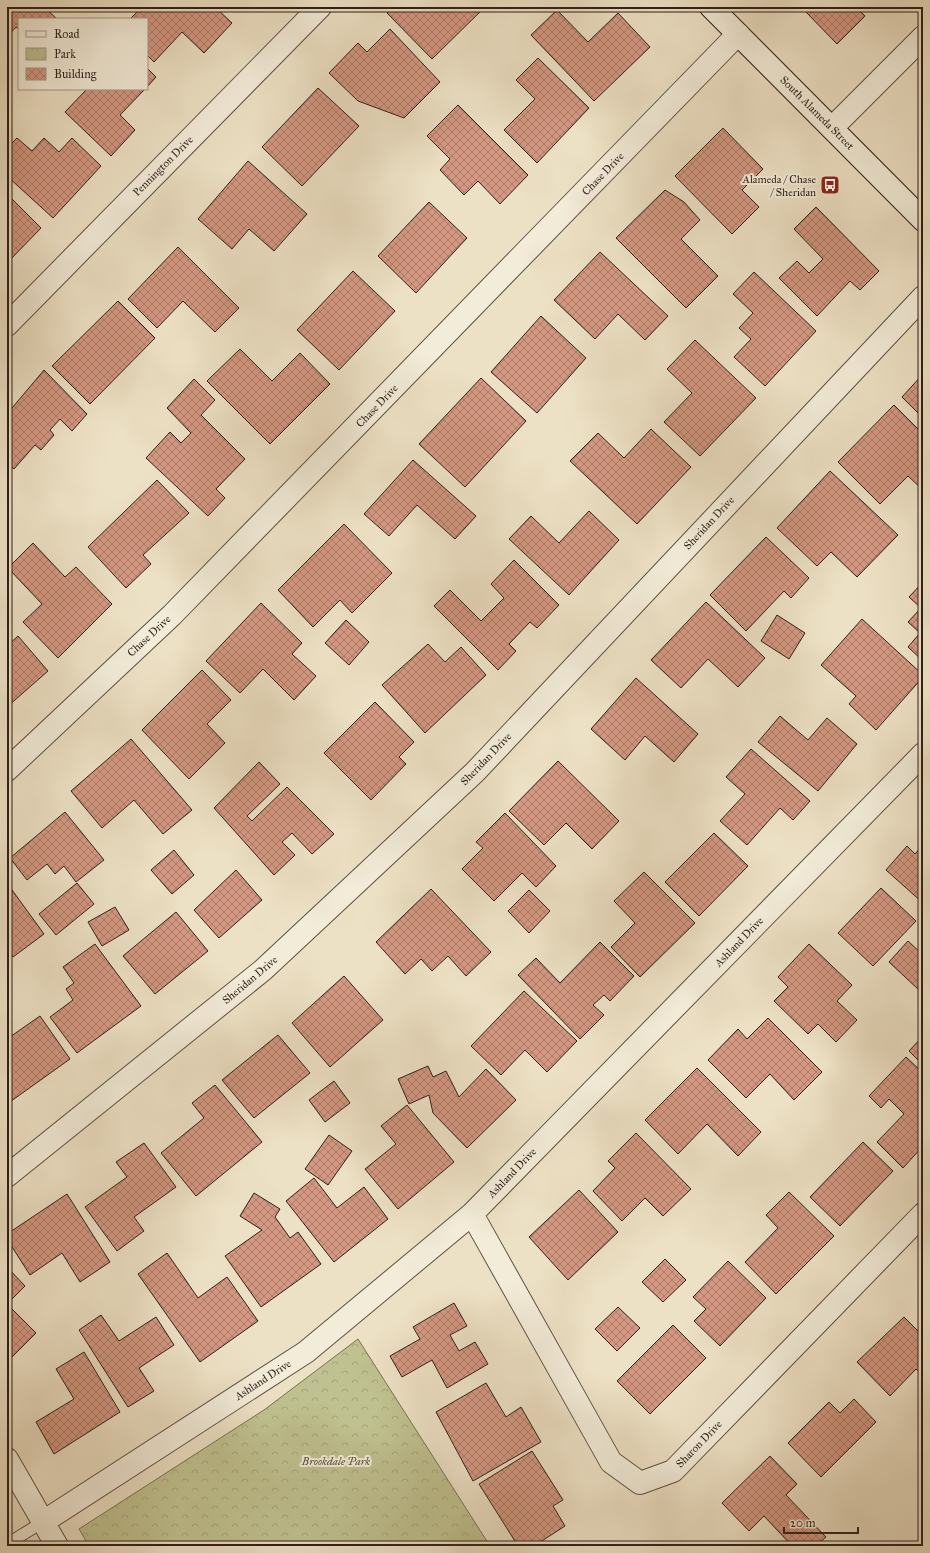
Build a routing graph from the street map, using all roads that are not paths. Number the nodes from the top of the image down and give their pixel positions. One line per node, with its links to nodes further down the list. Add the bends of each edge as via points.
1 (320, 7): 8 (street, Pennington Drive)
2 (711, 7): 3 (street, South Alameda Street)
3 (738, 34): 5 (street, South Alameda Street); 10 (street, Chase Drive, via 172,615)
4 (923, 37): 5 (street)
5 (832, 128): 6 (street, South Alameda Street)
6 (923, 220)
7 (923, 296): 11 (street, Sheridan Drive, via 475,772 263,970)
8 (7, 325)
9 (923, 754): 12 (street, Ashland Drive)
10 (7, 770)
11 (7, 1176)
12 (472, 1214): 13 (street, Sharon Drive, via 610,1462 640,1483 673,1472); 15 (street, Ashland Drive, via 306,1352)
13 (923, 1214)
14 (7, 1458): 15 (street)
15 (43, 1522): 16 (lane); 17 (street)
16 (7, 1544)
17 (57, 1546)

